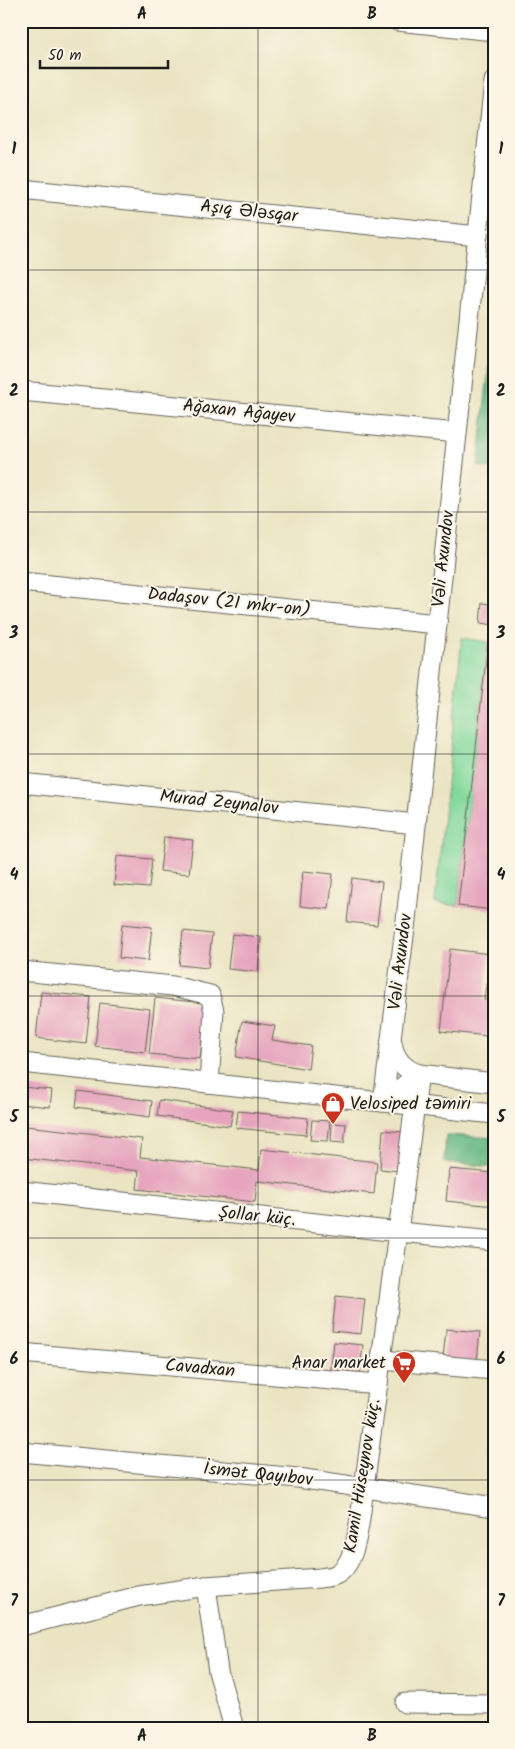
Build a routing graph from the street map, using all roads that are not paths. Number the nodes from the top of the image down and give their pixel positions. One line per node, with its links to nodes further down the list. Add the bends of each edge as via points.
1 (397, 21): 2 (street)
2 (494, 31)
3 (494, 81): 5 (street, Vəli Axundov)
4 (21, 189): 5 (street, Aşıq Ələsqar)
5 (478, 236): 7 (street, Vəli Axundov)
6 (21, 391): 7 (street, Ağaxan Ağayev)
7 (457, 433): 9 (street, Vəli Axundov)
8 (21, 582): 9 (street, Dadaşov (21 mkr-on))
9 (437, 624): 11 (street, Vəli Axundov)
10 (21, 783): 11 (street, Murad Zeynalov)
11 (416, 824): 13 (street, Vəli Axundov)
12 (21, 971): 16 (street, via 173,986 210,995 214,1011)
13 (392, 1038): 15 (street, via 400,1063); 18 (street, Vəli Axundov)
14 (21, 1063): 16 (street)
15 (419, 1074): 17 (street); 18 (street); 19 (street, Kamil Hüseynov küç.)
16 (209, 1083): 18 (street)
17 (494, 1083)
18 (383, 1102): 19 (street)
19 (415, 1107): 20 (street); 22 (street, Kamil Hüseynov küç.)
20 (494, 1114)
21 (21, 1191): 22 (street, Şollar küç.)
22 (399, 1232): 23 (street, Şollar küç.); 25 (street, Kamil Hüseynov küç.)
23 (494, 1241)
24 (21, 1353): 27 (street, Cavadxan)
25 (382, 1360): 26 (street); 27 (street, Kamil Hüseynov küç.)
26 (494, 1370)
27 (378, 1384): 29 (street, Kamil Hüseynov küç.)
28 (21, 1452): 29 (street, İsmət Qayıbov, via 298,1478)
29 (364, 1488): 30 (street, İsmət Qayıbov); 31 (street, Kamil Hüseynov küç., via 353,1553 347,1567 335,1575)
30 (494, 1507)
31 (206, 1586): 32 (street, Kamil Hüseynov küç., via 139,1596); 35 (street, via 218,1671)
32 (21, 1626)
33 (405, 1703): 34 (street)
34 (494, 1704)
35 (234, 1728)

